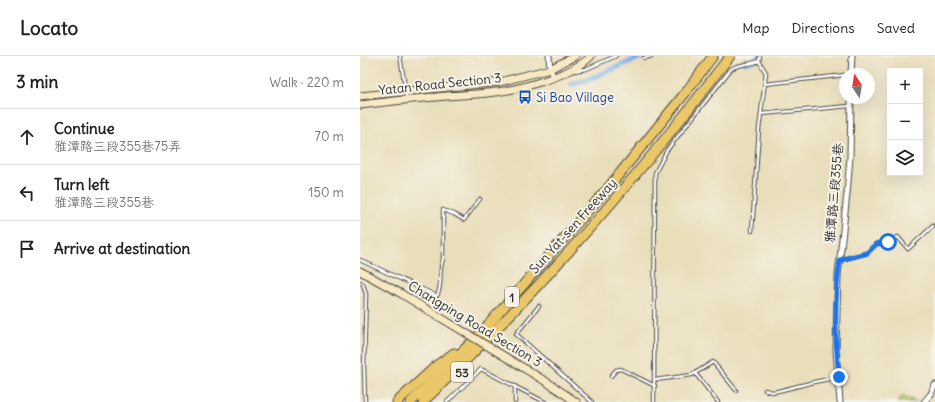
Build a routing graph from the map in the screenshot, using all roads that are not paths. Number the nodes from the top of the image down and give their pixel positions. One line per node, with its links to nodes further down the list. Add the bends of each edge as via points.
1 (400, 56): 20 (lane)
2 (549, 56): 15 (street)
3 (571, 56): 15 (street)
4 (575, 56): 15 (street, Yatan Road Section 3)
5 (616, 56): 16 (lane, via 586,69)
6 (652, 56): 12 (lane)
7 (713, 56): 34 (highway, Sun Yat-sen Freeway / 1, via 608,188)
8 (730, 56): 34 (highway, Sun Yat-sen Freeway / 1, via 587,233)
9 (760, 56): 13 (lane)
10 (852, 56): 14 (street)
11 (590, 58): 16 (street, Yatan Road Section 3)
12 (644, 58)
13 (759, 61): 19 (lane, via 766,72); 39 (lane, via 731,68 667,150 655,173)
14 (851, 68)
15 (550, 69): 18 (street); 20 (street, Yatan Road Section 3, via 486,84)
16 (567, 72): 18 (street, Yatan Road Section 3)
17 (839, 76): 19 (lane)
18 (553, 77): 22 (street, Yatan Road Section 3, via 489,93)
19 (765, 84): 25 (lane)
20 (405, 91): 21 (street, Yatan Road Section 3); 22 (lane)
21 (360, 96)
22 (407, 99): 23 (street, Yatan Road Section 3)
23 (360, 105)
24 (851, 106): 25 (lane); 30 (street, 雅潭路三段355巷, via 849,164)
25 (761, 114): 28 (lane)
26 (480, 199): 29 (lane, via 464,220 443,210 443,259 440,290 437,296)
27 (933, 226): 30 (lane, via 908,249 898,237 876,244 867,253)
28 (752, 231)
29 (360, 260)
30 (840, 260): 38 (street, 雅潭路三段355巷, via 836,328)
31 (360, 271): 53 (street, Changping Road Section 3, bridge, via 400,292)
32 (360, 282): 35 (lane, via 364,284 366,294)
33 (539, 306): 54 (lane, via 516,334)
34 (485, 335): 46 (highway, via 438,366); 47 (highway, Sun Yat-sen Freeway / 1); 48 (highway, Sun Yat-sen Freeway / 1); 49 (highway, 53, via 470,364)
35 (362, 367): 45 (lane)
36 (695, 373): 39 (lane); 43 (lane, via 713,362); 56 (lane)
37 (611, 376): 42 (lane, via 616,370 621,369)
38 (839, 377): 44 (lane, via 778,391); 57 (street, 雅潭路三段355巷)
39 (655, 380): 42 (lane)
40 (935, 385): 58 (street)
41 (515, 386): 50 (lane, via 482,369); 51 (lane); 52 (lane)
42 (655, 386): 55 (lane)
43 (736, 390)
44 (765, 390)
45 (365, 402)
46 (397, 402)
47 (411, 402)
48 (423, 402)
49 (432, 402)
50 (447, 402)
51 (515, 402)
52 (545, 402)
53 (576, 402)
54 (592, 402)
55 (654, 402)
56 (718, 402)
57 (840, 402)
58 (924, 402)

